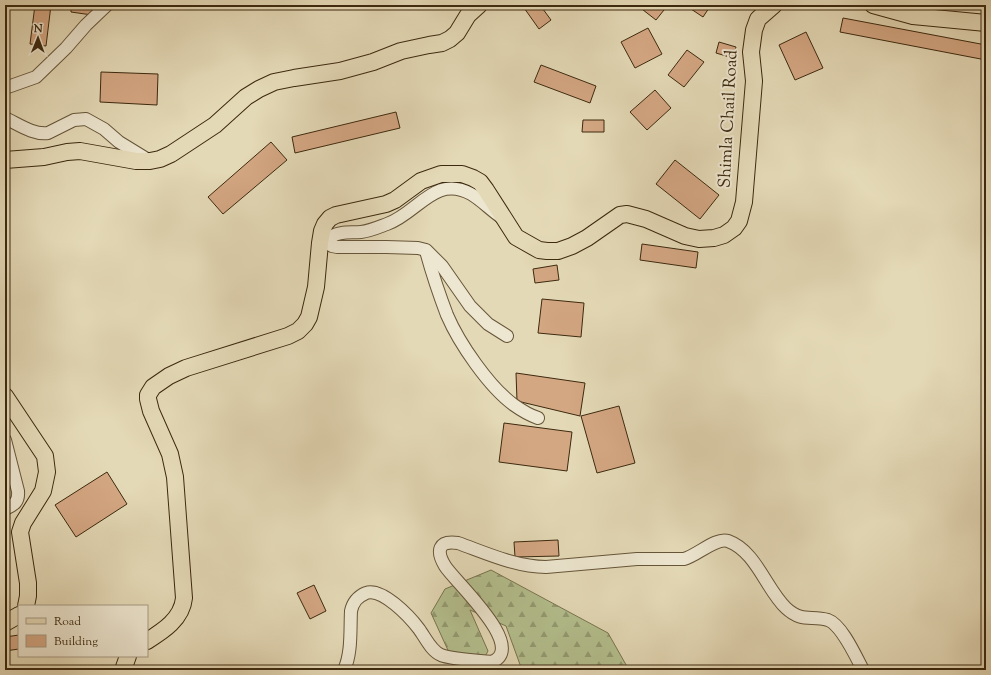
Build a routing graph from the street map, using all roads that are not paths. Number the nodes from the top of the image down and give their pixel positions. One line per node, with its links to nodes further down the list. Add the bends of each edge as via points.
1 (107, 5): 6 (street, via 36,78)
2 (479, 5): 9 (main road, via 468,15 457,33 442,43 401,51 340,71 274,82 246,97 215,125 182,147 171,154)
3 (774, 5): 10 (main road, Shimla Chail Road, via 758,19 754,30 751,52 754,89 744,202 739,221 734,228 724,235 698,239 627,214 572,246 558,251 547,251 516,238)
4 (873, 5): 5 (main road, via 913,16)
5 (986, 23)
6 (5, 88)
7 (5, 118): 9 (street, via 45,134 74,120 86,119)
8 (5, 160): 9 (main road, via 80,151)
9 (150, 161)
10 (505, 220): 11 (street, via 473,195 448,188 429,196 389,224 361,232 337,234 331,237 329,244 337,247); 20 (main road, Shimla Chail Road, via 480,182 452,173 421,181 391,202 336,215 325,224 310,317 298,331 186,368 153,387 148,394 149,405 170,454 175,477 184,598 181,610 174,620)
11 (426, 250): 12 (street, via 442,266 470,306 488,324); 14 (street, via 447,316 466,348 488,380 513,405)
12 (507, 336)
13 (5, 396): 17 (main road, via 45,456 47,472 43,491 21,528 20,536 28,583)
14 (538, 418)
15 (5, 440): 16 (street, via 19,497 14,505)
16 (5, 510)
17 (26, 605)
18 (18, 616): 19 (main road)
19 (5, 623)
20 (148, 640)
21 (128, 657): 22 (main road)
22 (123, 670)
23 (344, 670): 24 (street, via 348,653 350,611 355,600 369,592 378,593 402,611 441,655 492,662 500,657 502,644 484,611 452,576 441,558 439,553 443,544 458,543 522,565 546,567 637,559 684,559 720,540 729,541 744,552 791,612 798,617 829,620 834,624 841,631)
24 (863, 670)

